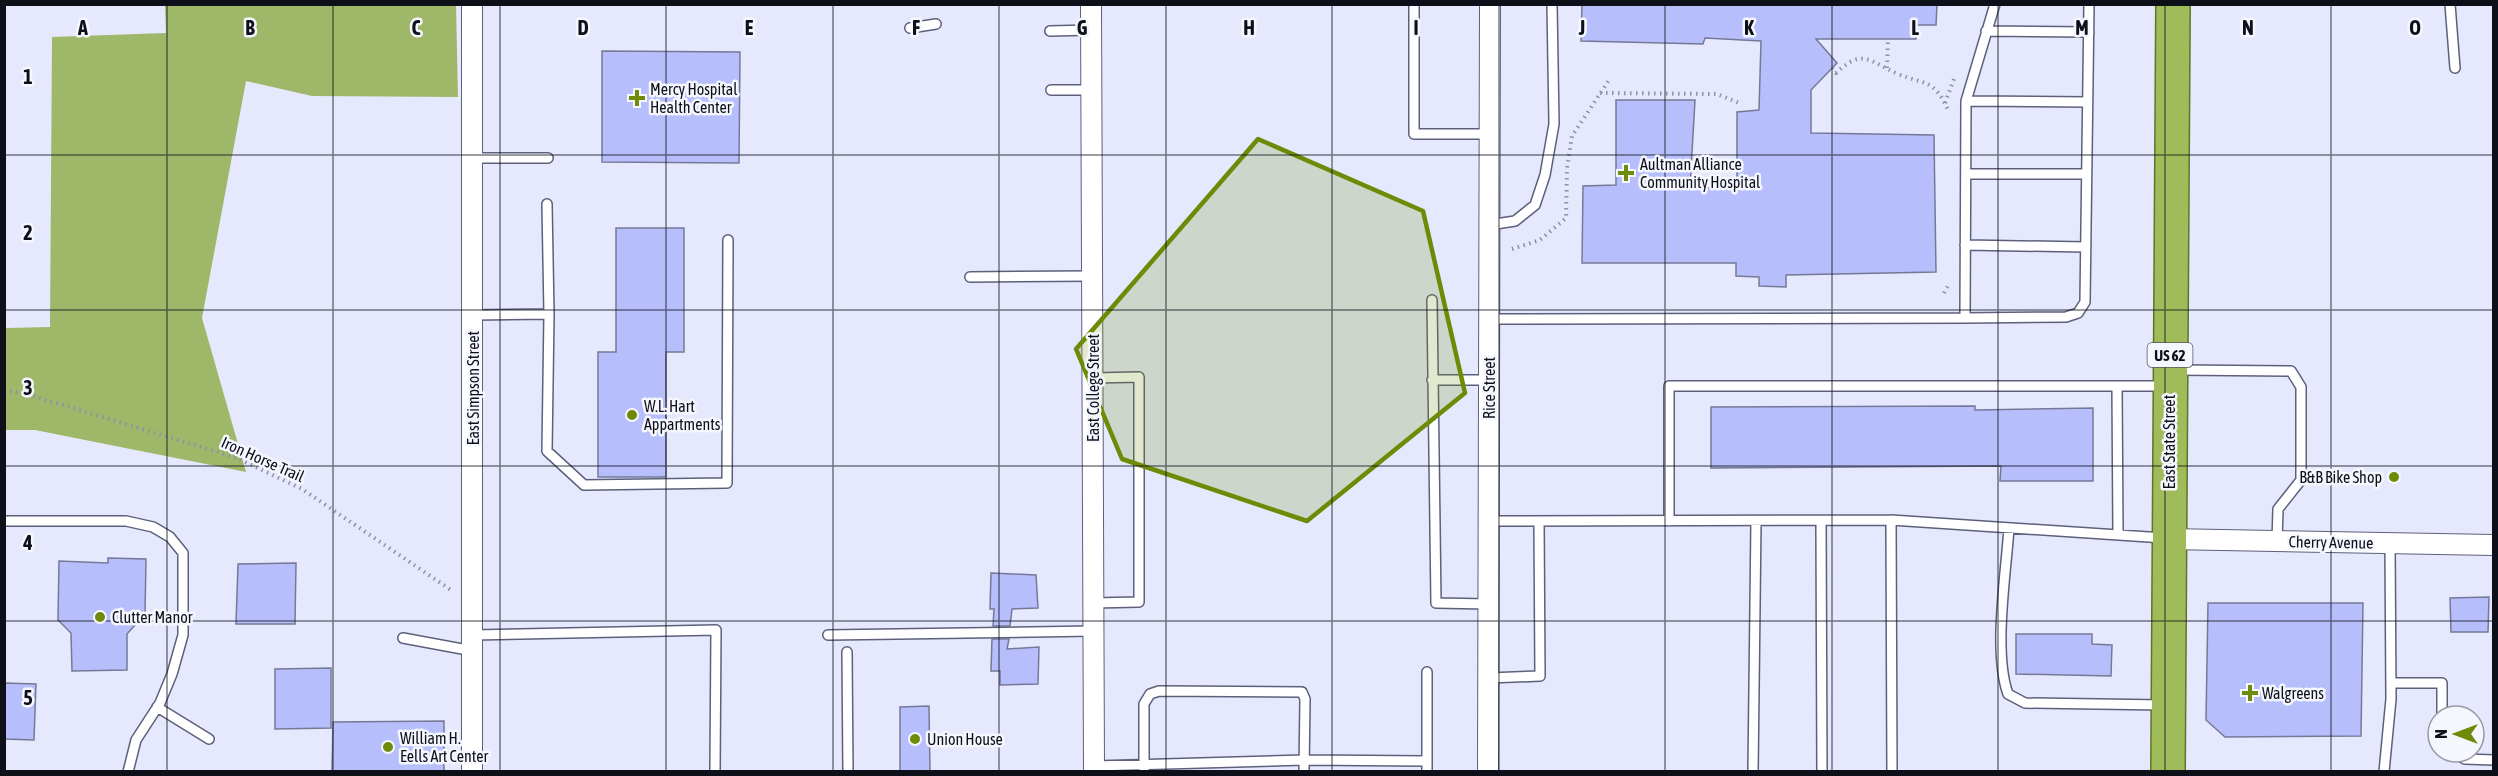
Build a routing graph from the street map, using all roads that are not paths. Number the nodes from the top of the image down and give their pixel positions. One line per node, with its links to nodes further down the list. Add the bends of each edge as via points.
1 (472, 4): 22 (street, East Simpson Street)
2 (1091, 4): 12 (street, East College Street)
3 (1414, 4): 21 (lane, via 1414,134)
4 (1490, 4): 21 (street, Rice Street)
5 (1552, 4): 27 (lane, via 1554,124 1545,176 1535,205 1515,221)
6 (1995, 4): 14 (lane)
7 (2089, 4): 15 (lane)
8 (2173, 4): 39 (highway, East State Street / US 62)
9 (2450, 4): 16 (lane)
10 (936, 24): 11 (lane)
11 (910, 28)
12 (1091, 30): 13 (lane); 18 (street, East College Street)
13 (1050, 31)
14 (1986, 31): 15 (lane); 19 (lane)
15 (2089, 32): 20 (lane)
16 (2455, 68)
17 (1051, 90): 18 (lane)
18 (1091, 90): 31 (street, East College Street)
19 (1966, 100): 20 (lane); 24 (lane)
20 (2087, 102): 25 (lane)
21 (1490, 134): 27 (street, Rice Street)
22 (472, 158): 23 (lane); 35 (street, East Simpson Street)
23 (548, 158)
24 (1966, 174): 25 (lane); 29 (lane)
25 (2086, 174): 30 (lane)
26 (547, 204): 34 (lane)
27 (1489, 225): 36 (street, Rice Street)
28 (728, 240): 34 (lane, via 727,483 584,485 547,451)
29 (1965, 245): 30 (lane); 37 (lane)
30 (2086, 247): 37 (lane, via 2085,302 2078,313 2066,317)
31 (1092, 276): 32 (lane); 38 (street, East College Street)
32 (970, 277)
33 (1432, 300): 40 (lane)
34 (549, 314): 35 (lane)
35 (473, 315): 61 (street, East Simpson Street)
36 (1489, 318): 37 (lane); 41 (street, Rice Street)
37 (1965, 318)
38 (1093, 378): 56 (street, East College Street); 56 (lane, via 1138,377 1138,602)
39 (2170, 378): 42 (lane); 52 (highway, East State Street / US 62); 53 (lane, via 2291,371 2301,387 2301,480 2278,509)
40 (1432, 380): 41 (lane); 57 (lane, via 1436,603)
41 (1489, 380): 45 (street, Rice Street)
42 (2117, 386): 47 (lane, via 1669,386); 51 (lane)
43 (4, 520): 68 (lane, via 126,521 153,526 170,537 183,553 183,635)
44 (1891, 520): 49 (lane); 50 (lane); 83 (lane)
45 (1489, 521): 46 (lane); 57 (street, Rice Street)
46 (1539, 521): 47 (lane); 64 (lane, via 1540,676)
47 (1669, 521): 48 (lane)
48 (1756, 521): 49 (lane); 81 (lane)
49 (1821, 521): 82 (lane)
50 (2009, 528): 51 (lane); 67 (lane, via 2002,623 2003,680 2008,694 2025,703)
51 (2118, 535): 52 (lane)
52 (2168, 539): 53 (street, Cherry Avenue); 67 (highway, East State Street / US 62)
53 (2277, 541): 54 (street, Cherry Avenue)
54 (2390, 543): 55 (street, Cherry Avenue); 65 (lane)
55 (2493, 545)
56 (1093, 603): 58 (street, East College Street)
57 (1488, 604): 64 (street, Rice Street)
58 (1093, 631): 59 (lane); 73 (street, East College Street)
59 (828, 635)
60 (403, 638): 61 (lane)
61 (472, 643): 75 (street, East Simpson Street); 76 (lane, via 716,630)
62 (847, 652): 77 (lane)
63 (1427, 672): 71 (lane)
64 (1488, 678): 80 (street, Rice Street)
65 (2391, 683): 66 (lane, via 2442,683); 85 (lane)
66 (2442, 704)
67 (2168, 705): 84 (highway, East State Street / US 62)
68 (157, 707): 69 (lane); 74 (lane, via 136,740)
69 (208, 739)
70 (1305, 760): 71 (lane); 72 (lane); 72 (lane, via 1302,692 1159,691 1150,694 1144,704); 78 (lane)
71 (1427, 761): 79 (lane)
72 (1144, 767): 73 (lane)
73 (1094, 769)
74 (128, 771)
75 (472, 771)
76 (715, 771)
77 (848, 771)
78 (1304, 771)
79 (1426, 771)
80 (1488, 771)
81 (1753, 771)
82 (1822, 771)
83 (1892, 771)
84 (2168, 771)
85 (2384, 771)

